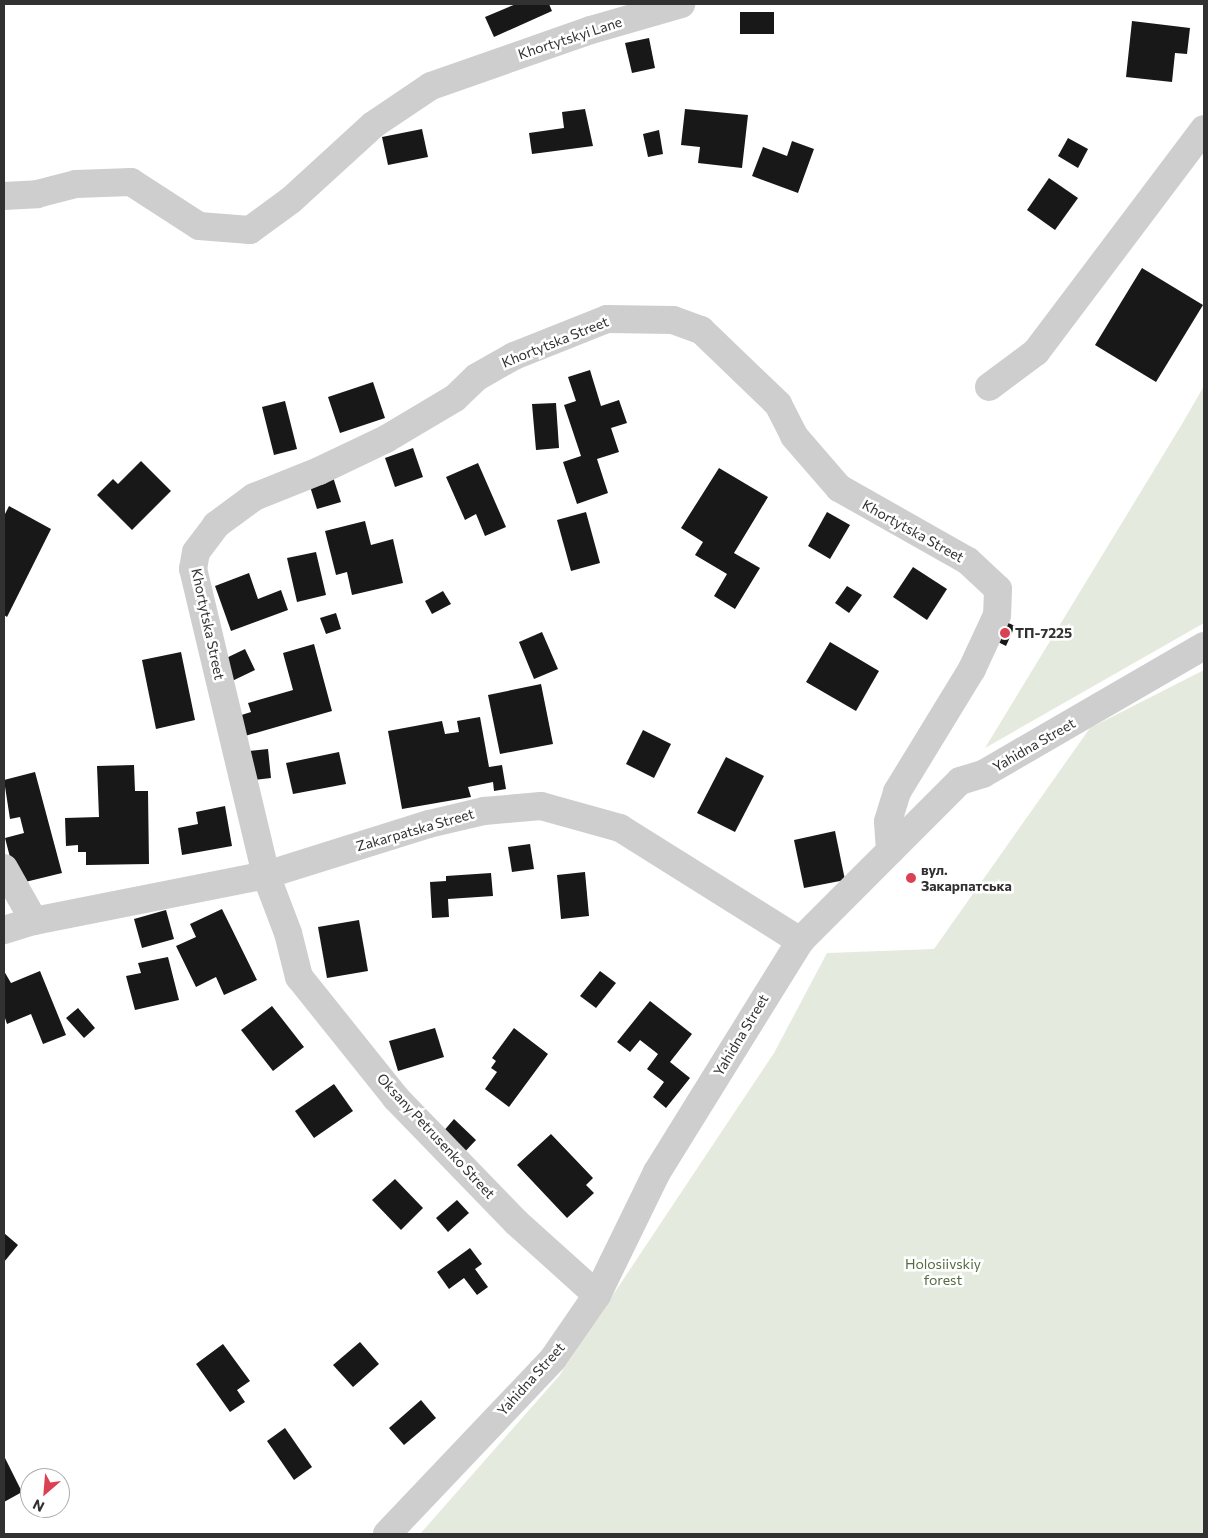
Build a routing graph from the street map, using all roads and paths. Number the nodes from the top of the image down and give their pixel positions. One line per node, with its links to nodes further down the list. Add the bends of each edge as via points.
1 (681, 4): 3 (street, Khortytskyi Lane, via 591,30 431,86 372,125 291,200 250,230 199,226 132,182 76,184 37,194)
2 (1204, 129): 4 (street, via 1036,352)
3 (4, 196)
4 (989, 387)
5 (1204, 646): 6 (street, Yahidna Street, via 991,770 960,781)
6 (890, 851): 8 (street, Khortytska Street, via 888,822 896,792 972,669 997,614 998,589 968,562 838,488 794,436 778,404 700,330 673,320 635,317 607,319 514,356 477,377 455,398 386,439 254,497 216,525 196,552 194,569); 11 (street, Yahidna Street)
7 (4, 868): 9 (street)
8 (266, 875): 9 (street, Zakarpatska Street); 11 (street, Zakarpatska Street, via 429,824 512,806 541,806 620,828); 12 (street, Oksany Petrusenko Street, via 288,933 299,977 396,1098 516,1222)
9 (34, 921): 10 (street, Zakarpatska Street)
10 (4, 930)
11 (800, 942): 12 (street, Yahidna Street, via 751,1016 657,1172)
12 (597, 1295): 13 (street, Yahidna Street, via 554,1359)
13 (387, 1534)

